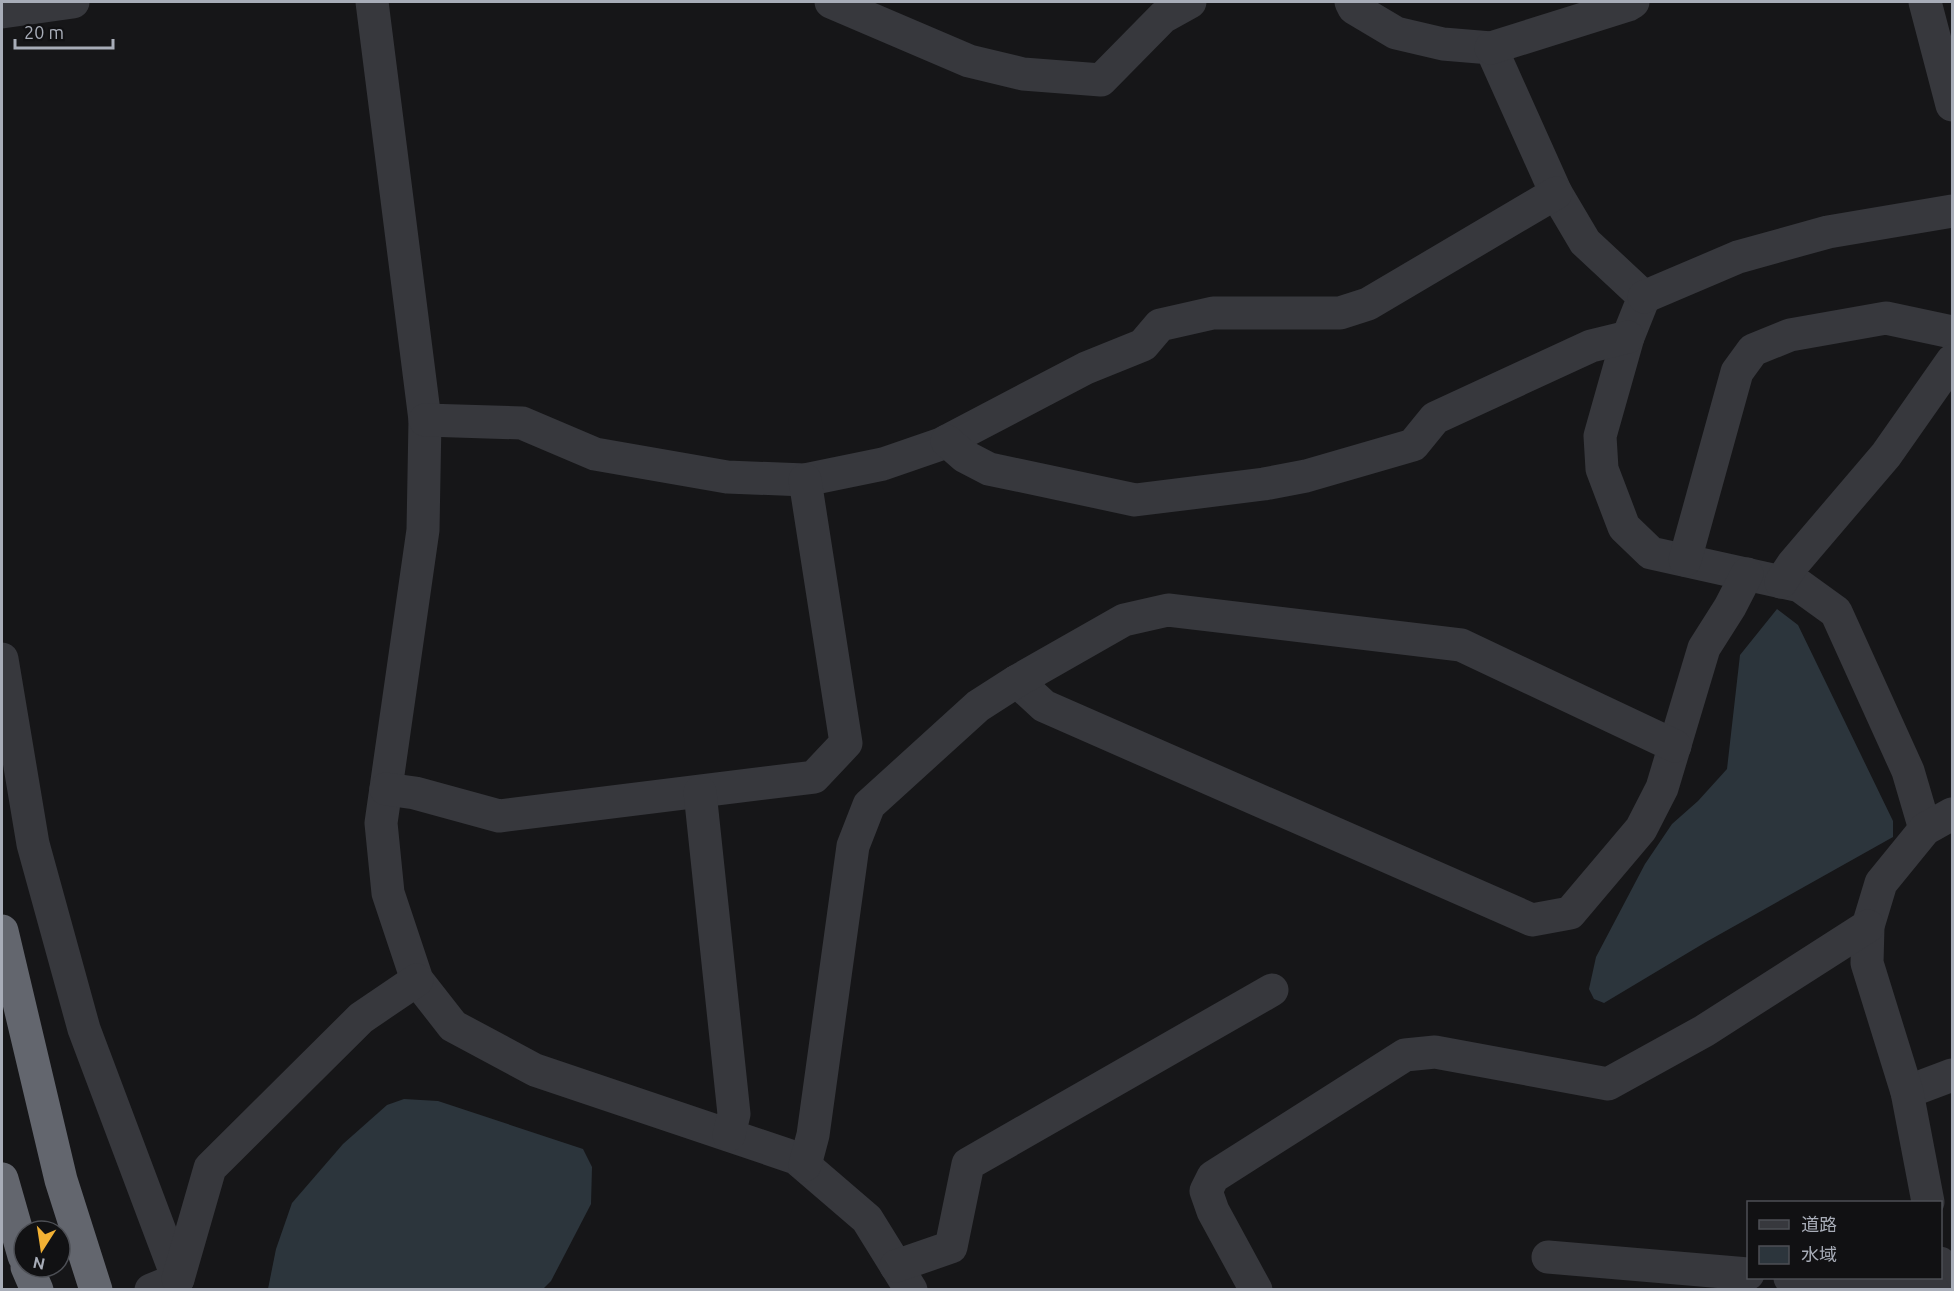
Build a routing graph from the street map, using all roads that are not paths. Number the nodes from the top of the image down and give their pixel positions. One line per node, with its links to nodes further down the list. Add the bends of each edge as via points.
1 (72, 2): 8 (street)
2 (372, 2): 17 (street)
3 (834, 2): 4 (street, via 969,61 1023,74 1101,80 1163,17)
4 (1190, 2)
5 (1350, 2): 9 (street, via 1396,33 1443,44)
6 (1633, 2): 9 (street)
7 (1925, 2): 10 (street)
8 (2, 12)
9 (1491, 48): 11 (street)
10 (1953, 105)
11 (1556, 193): 13 (street, via 1585,242); 18 (street, via 1368,304 1340,313 1213,314 1160,325 1143,345 1086,368)
12 (1953, 211): 13 (street, via 1828,232 1738,257)
13 (1644, 297): 15 (street)
14 (1953, 332): 20 (street, via 1886,318 1790,335 1753,350 1737,372)
15 (1628, 337): 18 (street, via 1591,346 1435,418 1413,445 1264,484 1135,500 989,469); 20 (street, via 1600,436 1602,469 1624,527 1651,553)
16 (1953, 361): 22 (street, via 1886,455)
17 (425, 420): 19 (street, via 522,423 595,454 727,477); 26 (street, via 423,530)
18 (946, 441): 19 (street, via 883,464)
19 (805, 480): 27 (street, via 846,742 814,777)
20 (1685, 560): 21 (street)
21 (1747, 574): 22 (street); 25 (street, via 1704,648)
22 (1781, 582): 28 (street, via 1800,586 1836,612 1908,771)
23 (2, 659): 45 (street, via 33,844 84,1029)
24 (1017, 681): 25 (street, via 1124,620 1168,610 1461,645); 25 (street, via 1044,705 1532,920 1570,914 1641,828 1662,788); 36 (street, via 978,706 869,805 853,846 813,1135)
25 (1675, 746)
26 (386, 789): 27 (street, via 499,816); 31 (street, via 381,823 388,893)
27 (700, 792): 35 (street, via 734,1114)
28 (1939, 821): 29 (street, via 1881,884)
29 (1868, 926): 34 (street, via 1867,963); 47 (street, via 1704,1031 1608,1084 1435,1052 1405,1055 1213,1177 1206,1191)
30 (2, 931): 46 (highway, via 61,1180)
31 (417, 980): 35 (street, via 453,1026 535,1070); 45 (street, via 361,1018 210,1168)
32 (1272, 990): 43 (street, via 968,1164 951,1247)
33 (1953, 1075): 34 (street)
34 (1907, 1092): 38 (street)
35 (729, 1135): 36 (street, via 796,1158)
36 (805, 1165): 43 (street, via 867,1219)
37 (2, 1179): 39 (highway)
38 (1928, 1201)
39 (13, 1219)
40 (1548, 1257): 42 (street)
41 (1942, 1268): 49 (street)
42 (1747, 1274)
43 (904, 1278)
44 (1802, 1279): 48 (street)
45 (164, 1285)
46 (96, 1290)
47 (1256, 1290)
48 (1933, 1290)
49 (1947, 1290)

